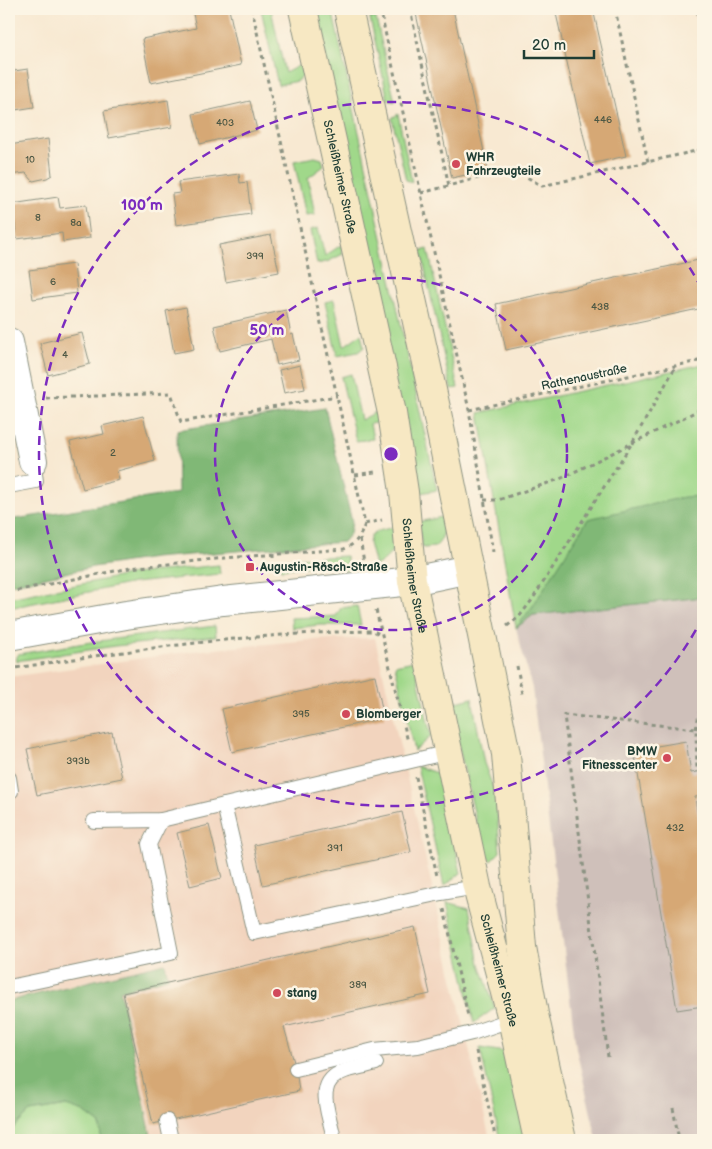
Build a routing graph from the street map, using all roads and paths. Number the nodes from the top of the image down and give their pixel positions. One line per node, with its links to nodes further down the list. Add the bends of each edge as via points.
1 (252, 9): 14 (path)
2 (303, 9): 29 (main road, Schleißheimer Straße, via 392,413 404,492)
3 (348, 9): 28 (main road, Schleißheimer Straße)
4 (380, 9): 10 (path)
5 (410, 9): 9 (path)
6 (615, 9): 8 (path)
7 (700, 150): 8 (path)
8 (648, 162): 9 (path, via 542,186 513,169)
9 (449, 186): 10 (path)
10 (421, 193): 16 (path)
11 (9, 342): 17 (street)
12 (703, 360): 13 (path, Rathenaustraße)
13 (676, 366): 16 (path, Rathenaustraße); 18 (path)
14 (337, 396): 17 (path, via 181,422 171,393); 21 (path)
15 (703, 408): 18 (path)
16 (469, 410): 18 (path, via 485,499 498,500 560,479)
17 (19, 412): 19 (street)
18 (632, 443): 32 (path, via 532,600)
19 (33, 461): 22 (lane, via 36,481)
20 (380, 471): 21 (path)
21 (355, 476): 23 (path, via 365,524)
22 (9, 486)
23 (360, 538): 24 (path, via 344,549); 30 (path)
24 (272, 554): 25 (path); 26 (path)
25 (225, 558): 27 (path); 31 (path, via 130,568)
26 (273, 560)
27 (225, 564)
28 (469, 569): 29 (street); 53 (main road, Schleißheimer Straße, via 506,754 522,947)
29 (412, 581): 30 (street); 42 (main road, Schleißheimer Straße)
30 (370, 586): 36 (path); 37 (street, via 223,600)
31 (9, 592)
32 (507, 626)
33 (288, 628): 34 (path)
34 (289, 634): 36 (path, via 373,631); 38 (path)
35 (220, 635): 38 (path)
36 (382, 635): 43 (path)
37 (9, 636)
38 (220, 641): 39 (path)
39 (9, 669)
40 (703, 694): 41 (path)
41 (696, 729): 44 (path); 56 (path, via 564,715)
42 (449, 752): 43 (lane); 50 (main road, Schleißheimer Straße)
43 (413, 761): 47 (lane); 51 (path)
44 (697, 772)
45 (9, 778): 46 (lane)
46 (9, 792)
47 (224, 805): 48 (lane); 51 (lane, via 254,933)
48 (161, 820): 49 (lane); 52 (lane, via 149,844 171,953)
49 (94, 821)
50 (478, 887): 51 (lane); 53 (main road, Schleißheimer Straße)
51 (441, 893): 54 (path)
52 (9, 986)
53 (523, 1017): 54 (lane); 63 (main road, Schleißheimer Straße); 64 (main road, Schleißheimer Straße)
54 (472, 1034): 55 (lane); 62 (path)
55 (375, 1057): 57 (lane); 61 (lane, via 329,1081 324,1094)
56 (608, 1057)
57 (296, 1069)
58 (673, 1108): 65 (path)
59 (167, 1121): 60 (lane)
60 (172, 1140)
61 (334, 1140)
62 (496, 1140)
63 (538, 1140)
64 (562, 1140)
65 (679, 1140)

